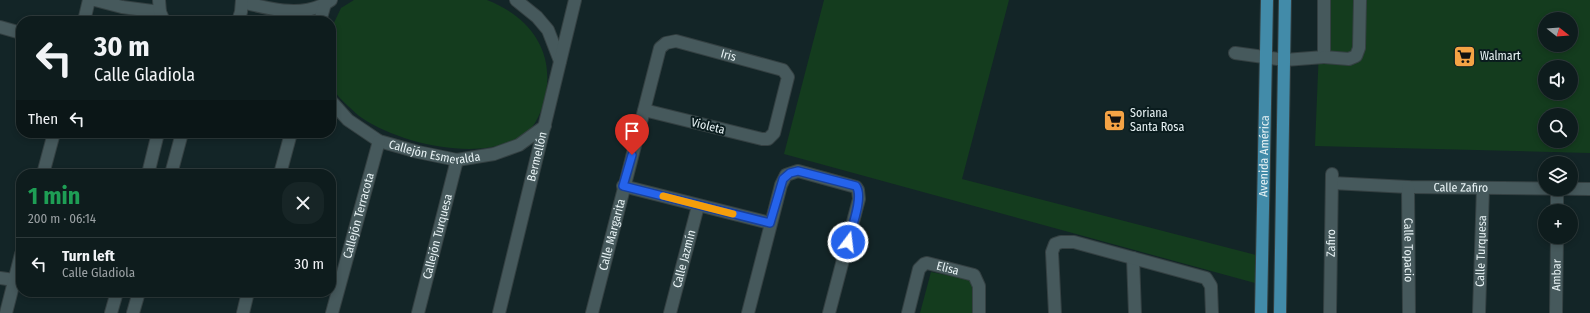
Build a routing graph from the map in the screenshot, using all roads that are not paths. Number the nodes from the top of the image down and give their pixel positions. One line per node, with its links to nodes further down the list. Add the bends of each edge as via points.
1 (89, 0): 12 (street)
2 (95, 0): 13 (street)
3 (159, 0): 14 (street)
4 (516, 0): 24 (street, via 548,30)
5 (576, 0): 24 (street, Bermellón)
6 (1267, 0): 22 (main road, Avenida América)
7 (1285, 0): 23 (main road, Avenida América)
8 (1324, 0): 21 (street)
9 (1360, 0): 21 (street, via 1359,48 1356,56 1349,59)
10 (242, 1): 11 (street, via 277,10 294,11); 15 (street)
11 (327, 2): 16 (street)
12 (85, 16)
13 (158, 16)
14 (162, 16)
15 (239, 16)
16 (322, 16)
17 (0, 27): 18 (street)
18 (16, 32)
19 (666, 43): 26 (street, Calle Margarita, via 658,51); 28 (street, Iris, via 676,41 783,70 788,77)
20 (1235, 53): 22 (street)
21 (1324, 57): 23 (street)
22 (1266, 58): 23 (street); 49 (main road, Avenida América)
23 (1286, 60): 48 (main road, Avenida América)
24 (560, 61): 27 (street, Bermellón)
25 (336, 107): 33 (street, Callejón Esmeralda, via 348,120)
26 (644, 110): 28 (street, Violeta, via 762,139); 40 (street, Calle Margarita)
27 (545, 126): 34 (street, Callejón Esmeralda, via 519,145 494,154); 66 (street, Bermellón)
28 (771, 137)
29 (53, 138): 35 (street)
30 (157, 138): 36 (street)
31 (181, 138): 37 (street)
32 (290, 138): 38 (street)
33 (379, 141): 34 (street, Callejón Esmeralda); 64 (street, Callejón Terracota)
34 (457, 160): 65 (street, Callejón Turquesa)
35 (44, 169)
36 (149, 169)
37 (172, 169)
38 (281, 169)
39 (1332, 178): 41 (street, Calle Zafiro); 78 (street, Zafiro)
40 (623, 186): 46 (street); 67 (street, Calle Margarita)
41 (1408, 186): 42 (street, Calle Zafiro); 79 (street, Calle Topacio)
42 (1483, 188): 43 (street, Calle Zafiro); 80 (street, Calle Turquesa)
43 (1538, 189)
44 (1578, 189): 45 (street, Calle Zafiro)
45 (1590, 189)
46 (698, 206): 47 (street); 68 (street, Calle Jazmín)
47 (770, 223): 69 (street); 70 (street, via 783,179 790,173 798,171 856,186 859,199)
48 (1281, 225): 49 (main road, via 1270,232); 51 (main road, Avenida América)
49 (1263, 226): 53 (main road, Avenida América)
50 (1557, 244): 81 (street, Ambar)
51 (1281, 255): 53 (main road, via 1270,250); 77 (main road, Avenida América)
52 (1133, 258): 73 (street, via 1074,242 1056,244 1052,257); 74 (street); 75 (street, via 1200,276 1208,281 1211,286)
53 (1262, 258): 76 (main road, Avenida América)
54 (16, 273): 56 (street)
55 (0, 278): 56 (street)
56 (14, 280): 60 (street)
57 (116, 297): 61 (street)
58 (138, 297): 62 (street)
59 (247, 297): 63 (street)
60 (6, 313)
61 (111, 313)
62 (133, 313)
63 (243, 313)
64 (332, 313)
65 (418, 313)
66 (499, 313)
67 (592, 313)
68 (670, 313)
69 (748, 313)
70 (830, 313)
71 (908, 313): 72 (street, Elisa, via 918,273 921,266 927,263 970,274 979,282)
72 (979, 313)
73 (1055, 313)
74 (1135, 313)
75 (1212, 313)
76 (1261, 313)
77 (1280, 313)
78 (1330, 313)
79 (1409, 313)
80 (1480, 313)
81 (1556, 313)

